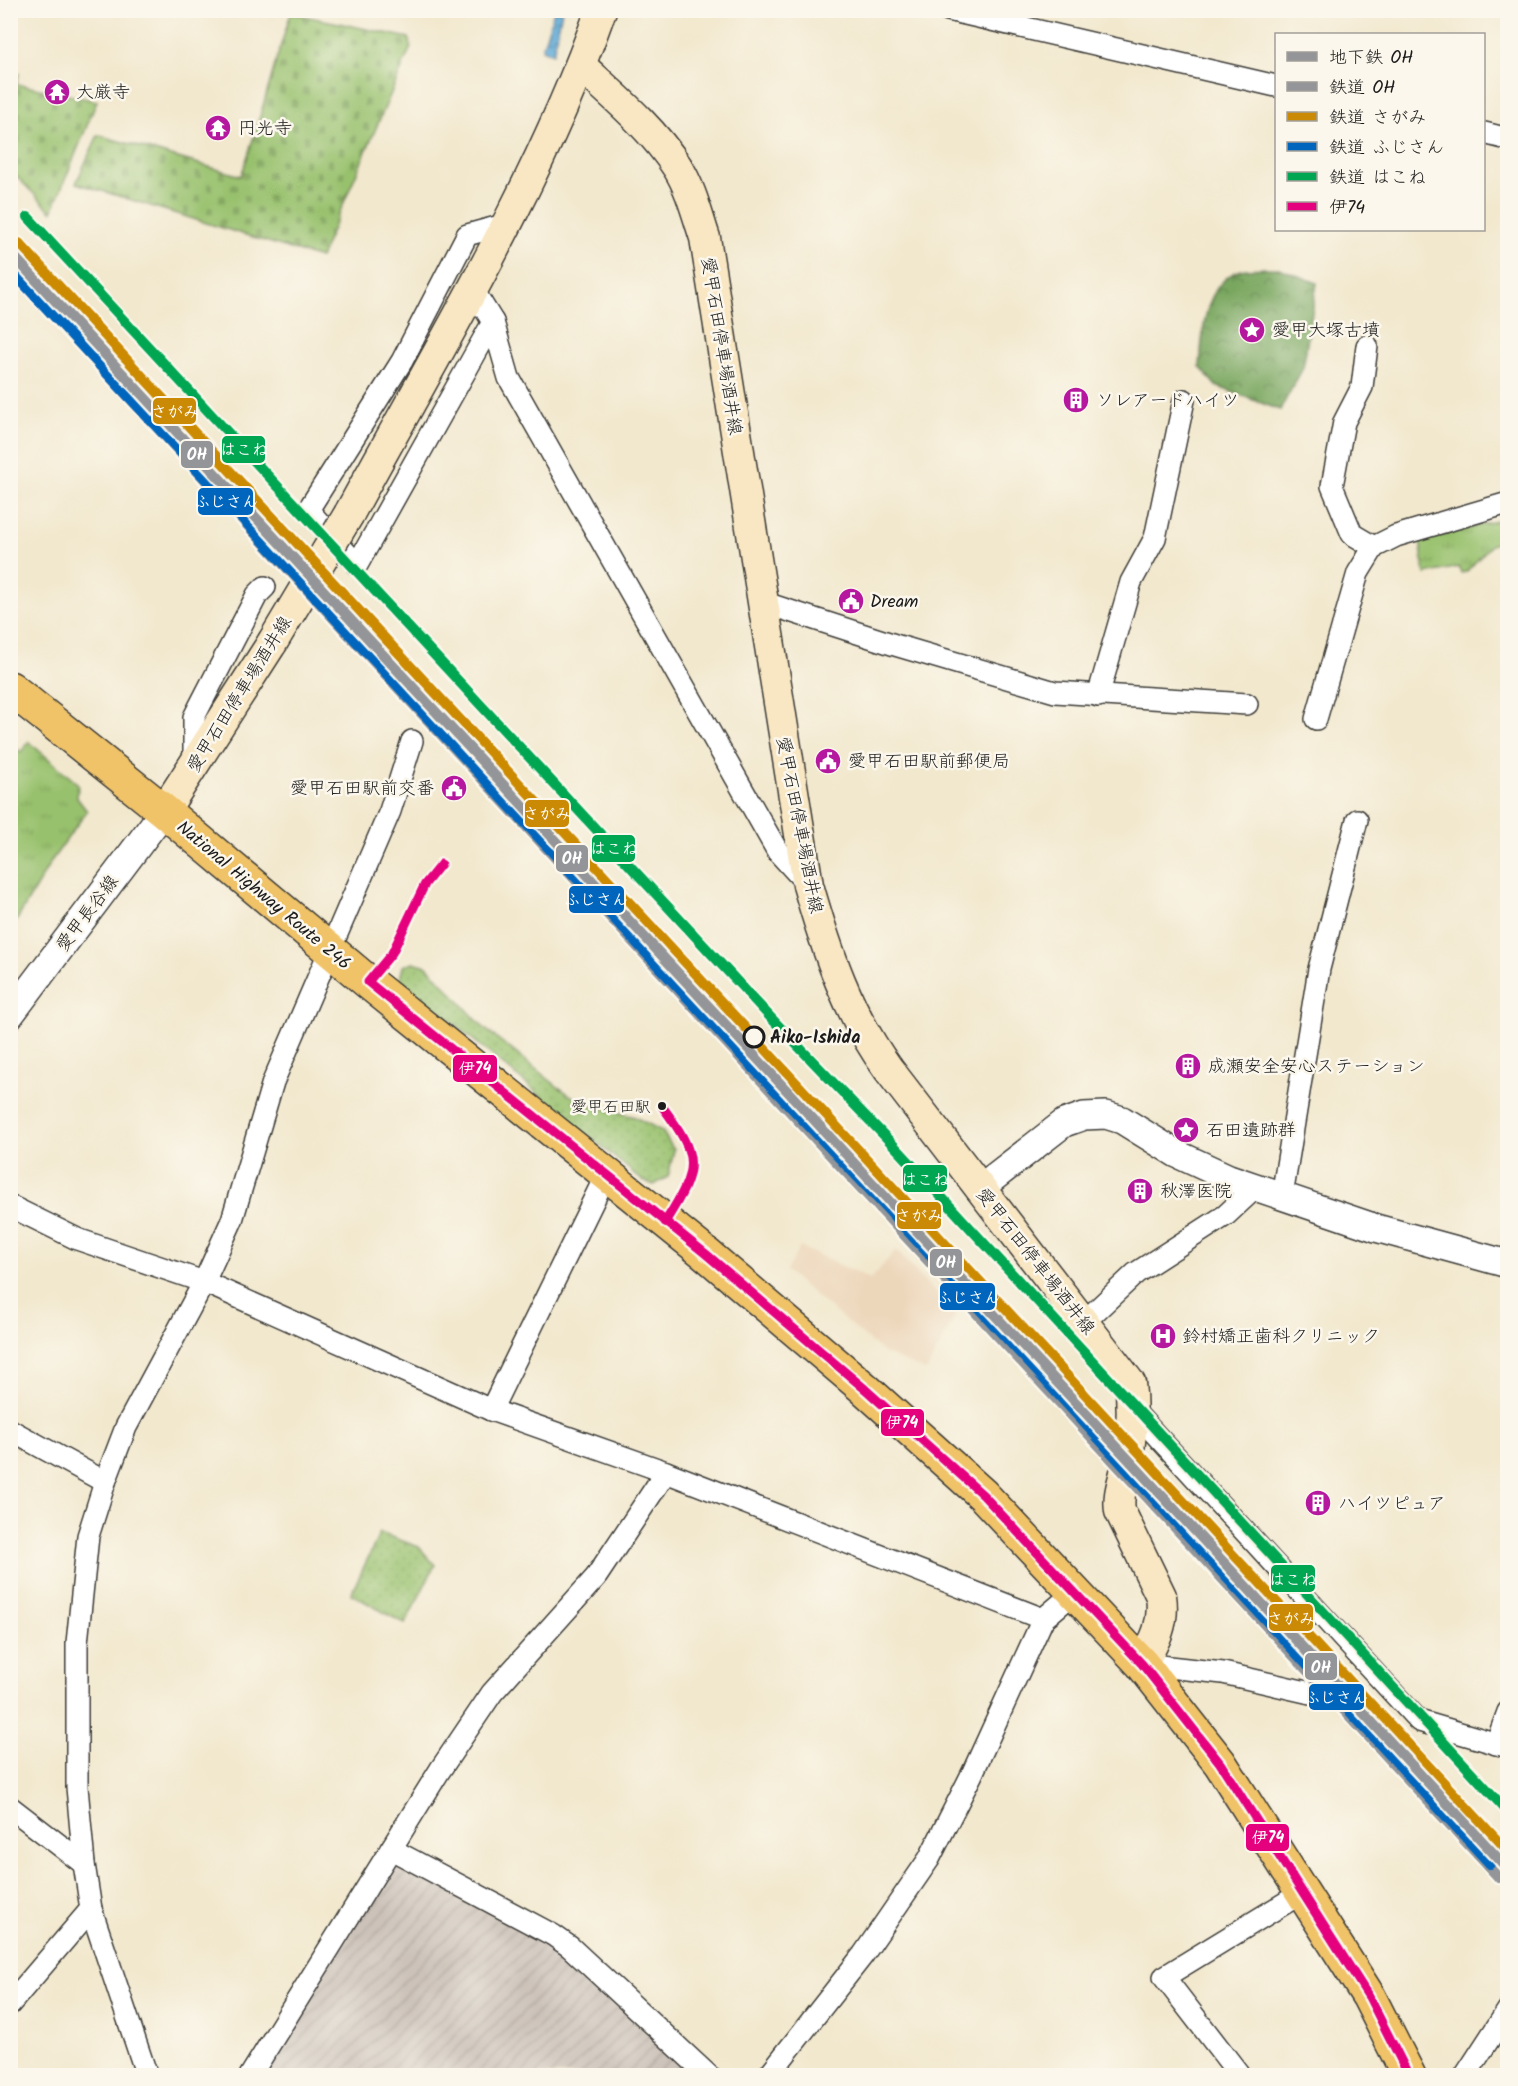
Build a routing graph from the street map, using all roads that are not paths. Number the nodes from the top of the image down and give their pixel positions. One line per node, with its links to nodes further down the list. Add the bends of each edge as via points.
1 (601, 10): 4 (main road, 愛甲石田停車場酒井線)
2 (948, 10): 3 (street)
3 (971, 13): 5 (street)
4 (581, 66): 8 (main road, 愛甲石田停車場酒井線); 16 (main road, 愛甲石田停車場酒井線, via 641,121 688,187 705,238)
5 (1275, 86)
6 (1485, 133): 7 (street)
7 (1508, 140)
8 (507, 224): 9 (main road, 愛甲石田停車場酒井線); 10 (street, via 467,234 402,361 308,510 357,565)
9 (472, 288): 10 (street); 22 (main road, 愛甲石田停車場酒井線, bridge, via 349,514)
10 (493, 322): 25 (street, via 509,378 778,852)
11 (1367, 346): 14 (street, via 1362,387 1344,422 1332,486 1352,534)
12 (1184, 400): 18 (street, via 1187,429 1155,538 1131,582)
13 (1508, 503): 14 (street, via 1396,536)
14 (1374, 548): 20 (street, via 1358,573)
15 (265, 587): 22 (street, via 257,595 194,717)
16 (762, 602): 18 (street, via 1055,692); 25 (main road, 愛甲石田停車場酒井線)
17 (10, 688): 23 (highway, National Highway Route 246)
18 (1098, 696): 19 (street)
19 (1247, 704)
20 (1316, 719)
21 (412, 741): 26 (street, via 390,811)
22 (194, 764): 23 (main road, 愛甲石田停車場酒井線)
23 (164, 811): 26 (highway, National Highway Route 246); 27 (street, 愛甲長谷線)
24 (1357, 820): 31 (street, via 1319,969)
25 (808, 885): 30 (main road, 愛甲石田停車場酒井線, via 834,969 863,1030 889,1071)
26 (330, 950): 28 (highway, National Highway Route 246); 34 (street, via 273,1082 232,1220)
27 (10, 1015)
28 (606, 1175): 36 (street); 41 (highway, National Highway Route 246, via 865,1389 983,1495)
29 (1256, 1187): 30 (street, via 1192,1162 1122,1120 1095,1115 1064,1123); 31 (street); 35 (street, via 1226,1215 1136,1273)
30 (979, 1189): 35 (main road, 愛甲石田停車場酒井線)
31 (1282, 1196): 33 (street, via 1376,1228)
32 (10, 1206): 34 (street, via 77,1239)
33 (1508, 1264)
34 (204, 1282): 36 (street); 40 (street, via 126,1428)
35 (1084, 1322): 37 (main road, 愛甲石田停車場酒井線, via 1130,1383)
36 (491, 1410): 39 (street)
37 (1133, 1410): 43 (main road, 愛甲石田停車場酒井線, via 1119,1504 1161,1596 1163,1609 1160,1632); 46 (street, via 1419,1721)
38 (10, 1430): 40 (street)
39 (666, 1472): 42 (street); 48 (street, via 596,1577 492,1693)
40 (105, 1482): 49 (street, via 88,1536 77,1643 77,1787)
41 (1075, 1592): 42 (street); 43 (highway, National Highway Route 246)
42 (1043, 1619): 57 (street, via 929,1859 863,1955)
43 (1143, 1664): 44 (street, via 1223,1673); 50 (highway, National Highway Route 246, via 1220,1763)
44 (1328, 1697)
45 (1508, 1712): 46 (street)
46 (1502, 1746)
47 (10, 1807): 49 (street)
48 (391, 1849): 55 (street); 56 (street, via 570,1947)
49 (84, 1864): 51 (street)
50 (1302, 1892): 58 (street, via 1164,1977 1238,2073); 59 (highway, National Highway Route 246, via 1369,1997)
51 (91, 1909): 52 (street); 54 (street)
52 (10, 2004)
53 (1508, 2010): 60 (street)
54 (147, 2076)
55 (250, 2076)
56 (709, 2076)
57 (768, 2076)
58 (1234, 2076)
59 (1409, 2076)
60 (1465, 2076)

